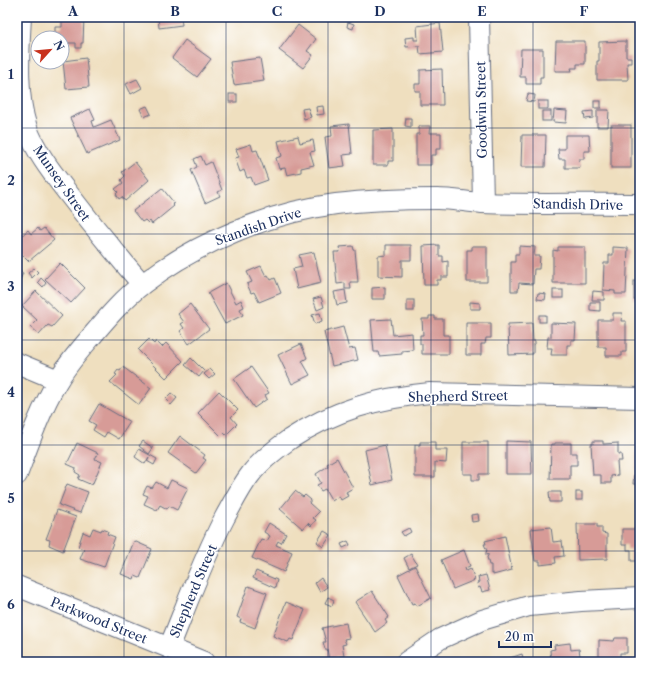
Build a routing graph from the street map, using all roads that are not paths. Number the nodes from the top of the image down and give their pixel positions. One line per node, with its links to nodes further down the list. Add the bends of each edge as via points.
1 (21, 17): 5 (street, Munsey Street, via 19,60 22,108 28,129 56,178)
2 (479, 17): 3 (street, Goodwin Street)
3 (482, 203): 4 (street, Standish Drive); 5 (street, Standish Drive, via 438,199 384,200 335,204 295,212 246,228 206,245 174,262)
4 (640, 204)
5 (142, 284): 7 (street, Standish Drive, via 85,344)
6 (17, 363): 7 (street)
7 (58, 380): 9 (street, Standish Drive, via 37,420)
8 (640, 398): 12 (street, Shepherd Street, via 430,393 404,396 346,410 308,427 275,449 250,474 220,528)
9 (17, 475)
10 (17, 586): 12 (street, Parkwood Street)
11 (640, 598): 14 (street, via 530,606 482,620 440,639)
12 (169, 648): 13 (street, Parkwood Street)
13 (204, 662)
14 (406, 662)

